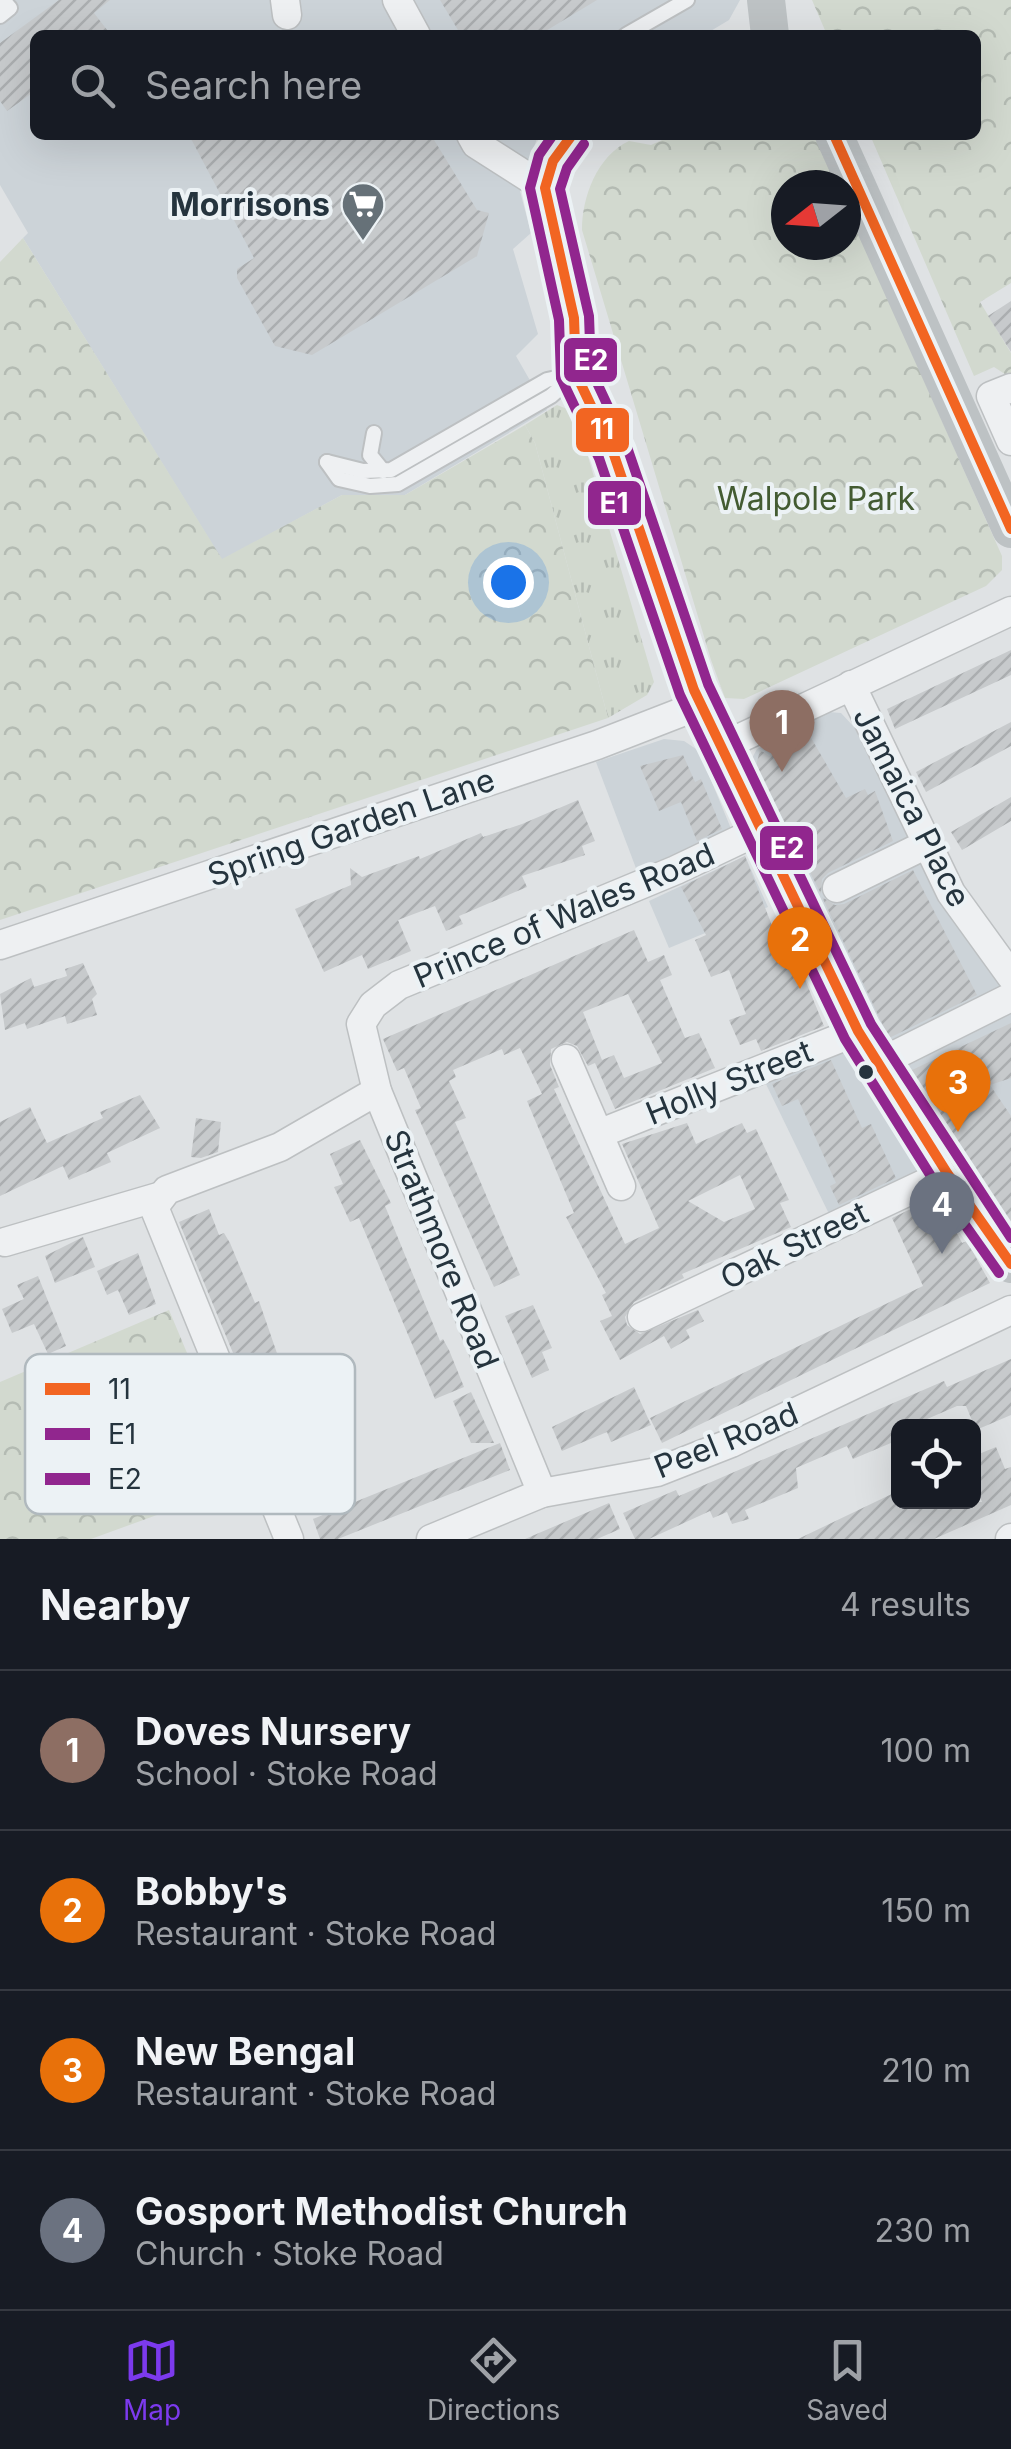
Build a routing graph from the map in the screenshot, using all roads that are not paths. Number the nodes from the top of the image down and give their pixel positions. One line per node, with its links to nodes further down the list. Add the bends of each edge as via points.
1 (397, 0): 4 (street)
2 (686, 0): 5 (lane)
3 (766, 0): 6 (street)
4 (413, 30)
5 (635, 30)
6 (769, 30)
7 (474, 140): 10 (street)
8 (568, 140): 10 (street)
9 (836, 140): 16 (street)
10 (545, 188): 11 (street, via 574,318)
11 (576, 374): 15 (lane, via 547,380); 15 (lane, via 550,396 398,484 338,480 328,462); 19 (street, via 613,452)
12 (995, 388): 14 (street)
13 (374, 433): 15 (lane, via 370,455)
14 (1011, 441)
15 (383, 471)
16 (1011, 529)
17 (999, 616): 18 (street)
18 (851, 685): 20 (street); 22 (street, Jamaica Place)
19 (700, 704): 20 (street); 24 (street, Spring Garden Lane, via 597,745)
20 (720, 748): 21 (street)
21 (758, 830): 27 (street, Prince of Wales Road, via 398,985); 28 (street)
22 (927, 844): 23 (street); 25 (street, Jamaica Place, via 959,907)
23 (837, 888)
24 (0, 945)
25 (1011, 976)
26 (1011, 997): 30 (street)
27 (373, 1005): 31 (street, Strathmore Road, via 361,1024)
28 (858, 1030): 30 (street); 32 (street, Holly Street)
29 (566, 1059): 32 (street)
30 (880, 1063): 33 (street)
31 (377, 1092): 35 (street, via 280,1147); 41 (street, Strathmore Road)
32 (601, 1133): 34 (street)
33 (947, 1172): 37 (street); 39 (street, Oak Street)
34 (621, 1186)
35 (158, 1197): 36 (street); 40 (street, via 157,1220)
36 (6, 1242)
37 (1011, 1264)
38 (1011, 1310): 41 (street, Peel Road, via 657,1472)
39 (642, 1317)
40 (212, 1354)
41 (542, 1493): 44 (street, Peel Road)
42 (279, 1514): 43 (street)
43 (289, 1539)
44 (431, 1539)

